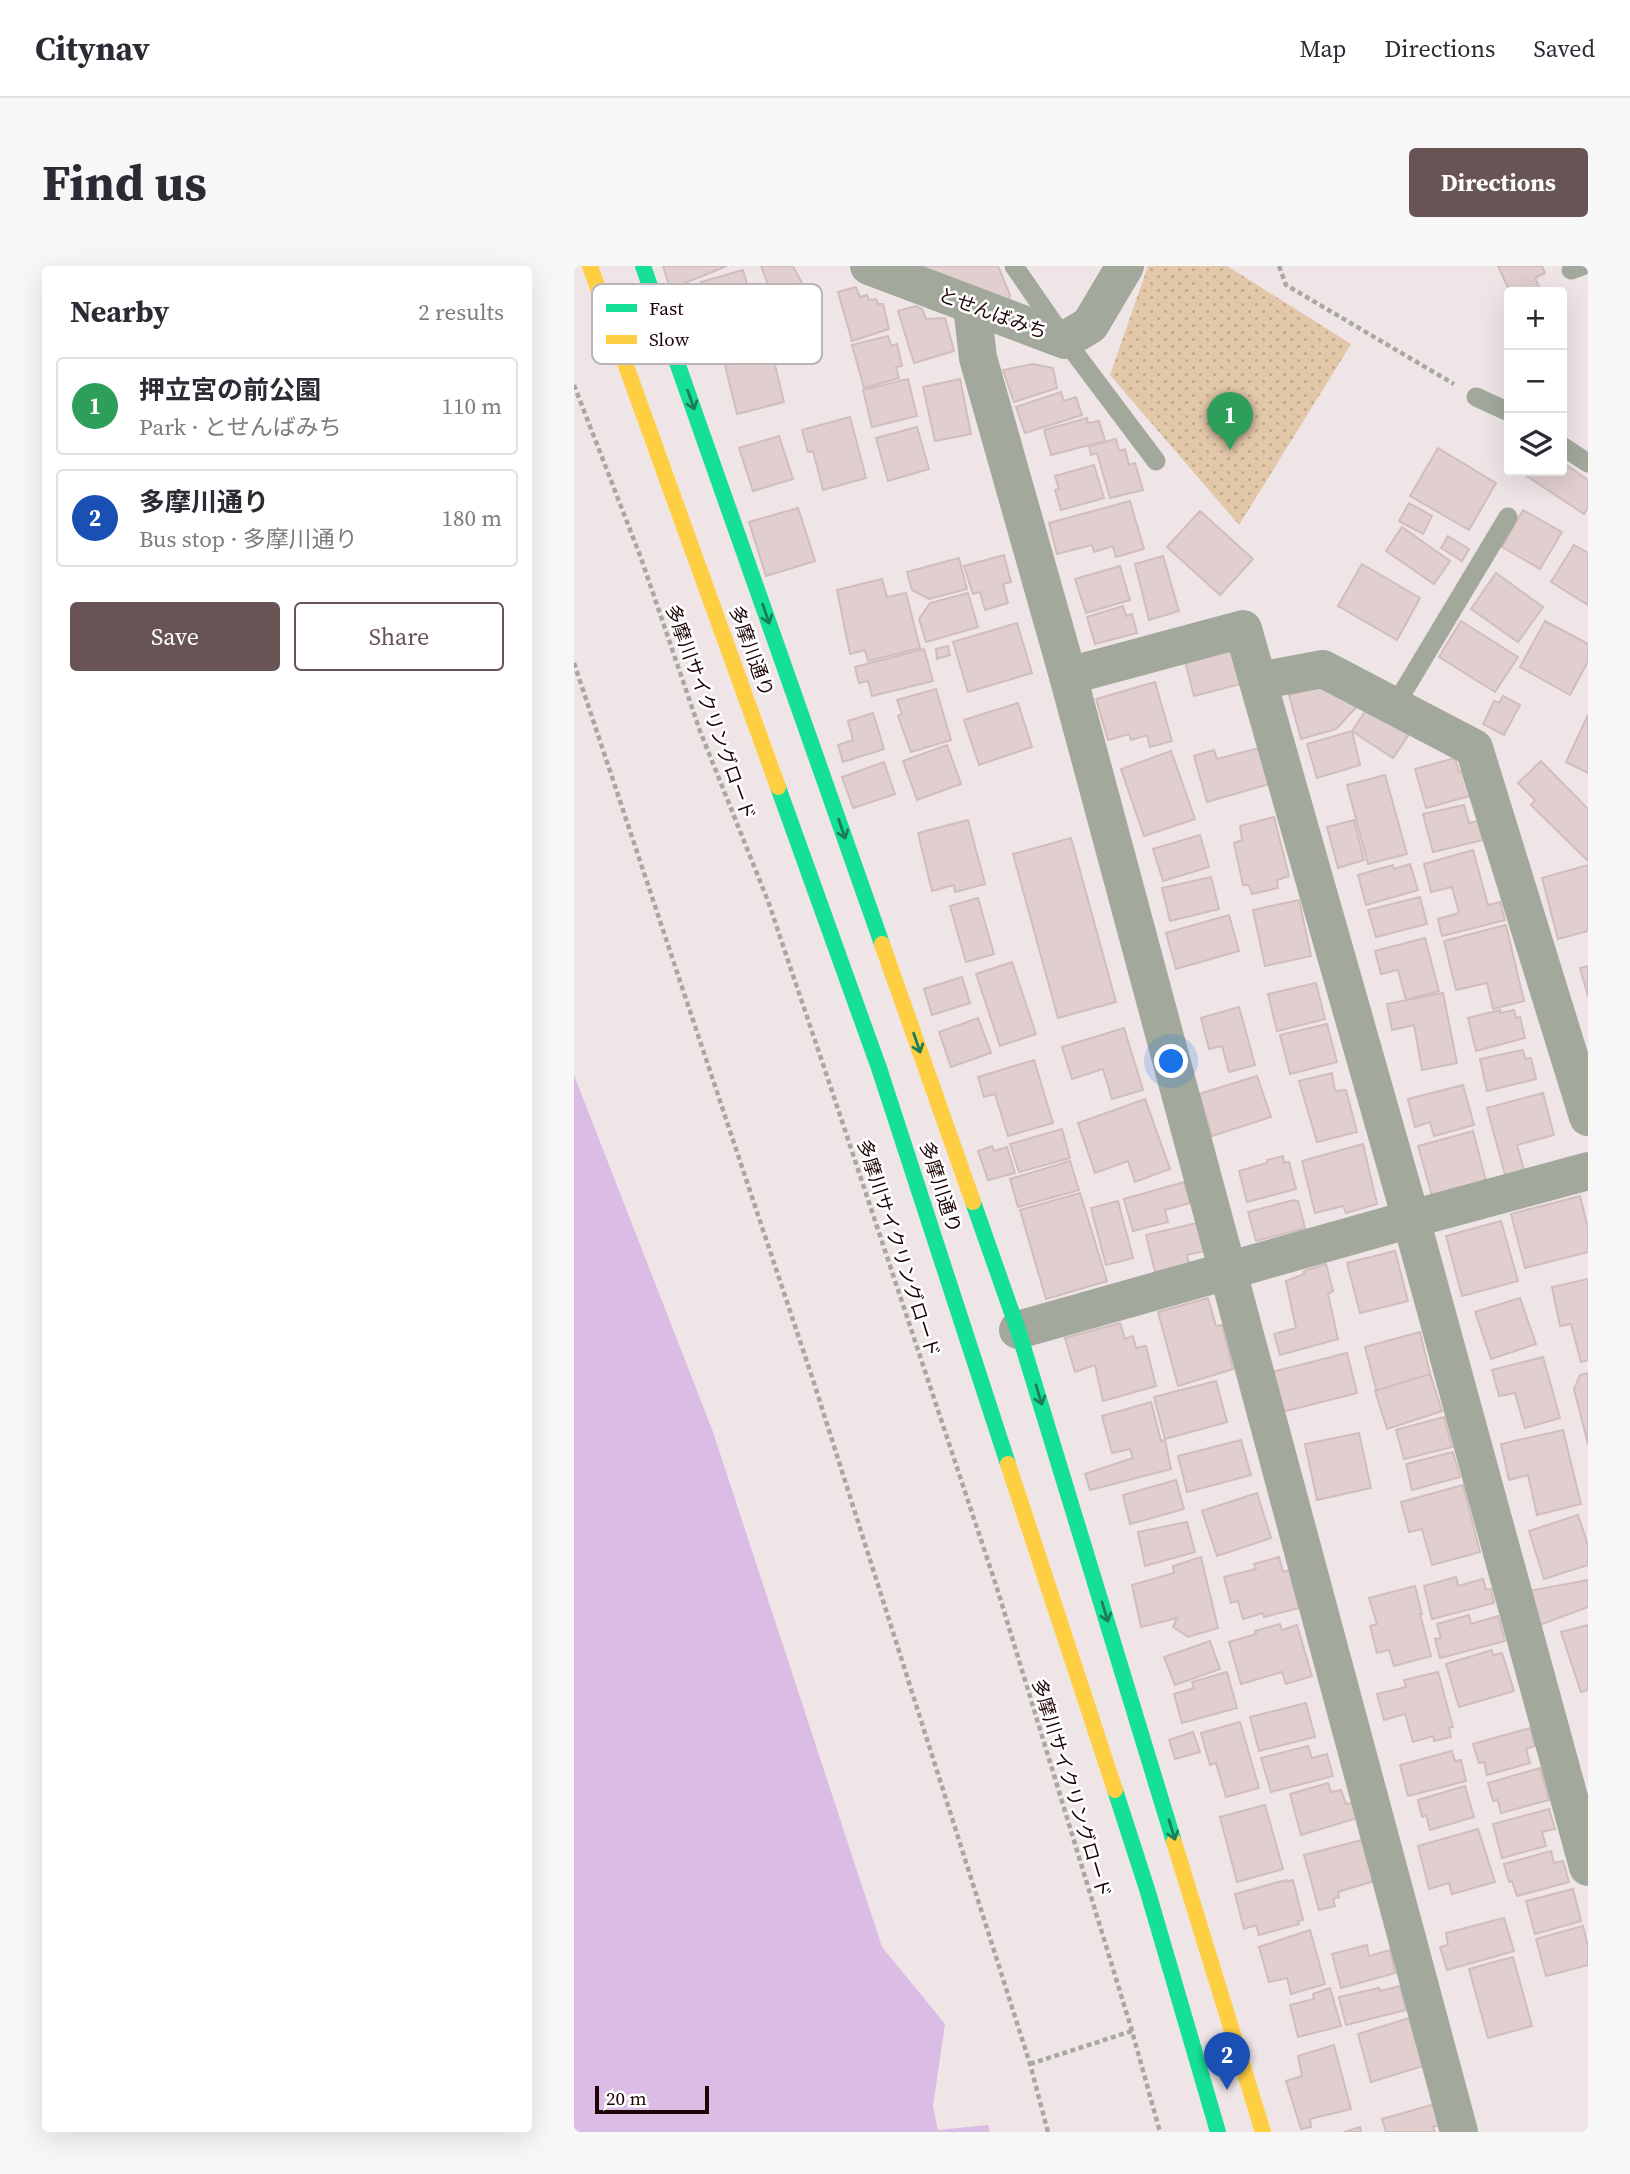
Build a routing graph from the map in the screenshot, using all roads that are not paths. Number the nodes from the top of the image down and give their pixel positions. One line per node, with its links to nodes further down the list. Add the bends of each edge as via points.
1 (590, 266): 6 (street, 多摩川通り)
2 (643, 266): 7 (street, one-way to 7)
3 (869, 266): 8 (street, とせんばみち)
4 (1014, 266): 9 (lane)
5 (1125, 266): 9 (street, とせんばみち, via 1090,325)
6 (596, 284)
7 (649, 284)
8 (972, 306): 9 (street, とせんばみち); 18 (street, via 978,358)
9 (1065, 340): 15 (lane)
10 (625, 364): 27 (street, 多摩川通り, via 879,1068 1147,1889)
11 (678, 364): 25 (street, one-way to 25)
12 (1475, 397): 13 (lane)
13 (1504, 410)
14 (1567, 449): 16 (lane)
15 (1156, 461)
16 (1588, 463)
17 (1508, 517): 20 (lane)
18 (1068, 676): 19 (street, via 1243,629); 24 (street)
19 (1258, 681): 20 (street, via 1323,669); 23 (street)
20 (1394, 707): 21 (street, via 1474,748)
21 (1588, 1117)
22 (1588, 1171): 23 (street)
23 (1411, 1219): 24 (street); 26 (street)
24 (1229, 1270): 25 (street); 29 (street)
25 (1018, 1330): 28 (street, one-way to 28)
26 (1588, 1867)
27 (1218, 2132)
28 (1263, 2132)
29 (1459, 2132)

